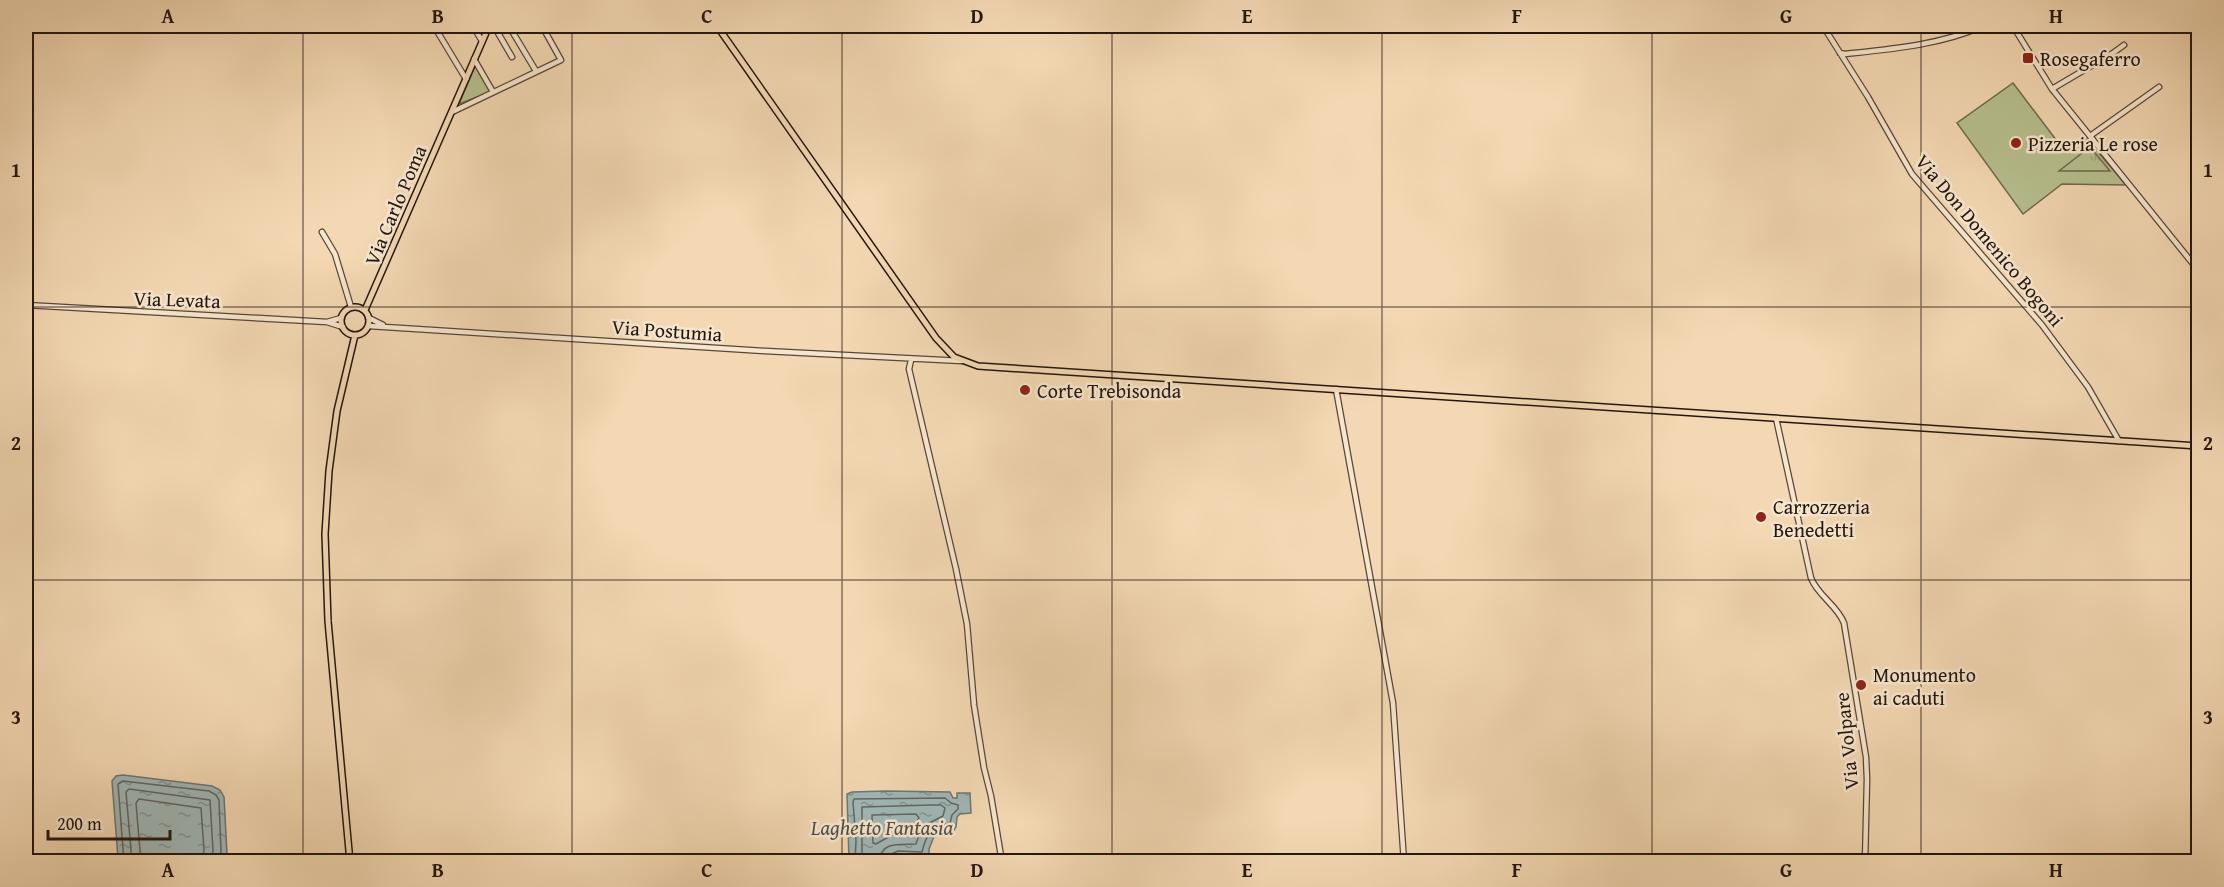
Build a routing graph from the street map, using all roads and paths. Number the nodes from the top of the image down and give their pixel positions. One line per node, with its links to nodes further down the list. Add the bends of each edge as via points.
1 (434, 26): 17 (street)
2 (473, 26): 11 (street)
3 (489, 26): 11 (main road, Via Carlo Poma)
4 (494, 26): 14 (street)
5 (509, 26): 16 (street)
6 (542, 26): 16 (street, via 561,60)
7 (717, 26): 36 (main road, via 936,338)
8 (1823, 26): 13 (street, Via Don Domenico Bogoni)
9 (1983, 26): 13 (street, via 1950,39)
10 (2013, 26): 19 (street)
11 (482, 40): 15 (main road, Via Carlo Poma)
12 (2124, 45): 19 (street)
13 (1840, 53): 39 (street, Via Don Domenico Bogoni, via 1912,174 2065,355)
14 (512, 57)
15 (474, 59): 17 (main road, Via Carlo Poma); 20 (street)
16 (536, 71): 20 (street)
17 (466, 79): 21 (main road, Via Carlo Poma)
18 (2159, 87): 22 (street)
19 (2052, 89): 22 (street)
20 (493, 92): 21 (street)
21 (452, 112): 27 (main road, Via Carlo Poma)
22 (2090, 136): 24 (street)
23 (322, 232): 26 (street, via 335,254)
24 (2199, 270)
25 (26, 305): 30 (street, Via Levata)
26 (351, 307): 27 (main road); 28 (main road)
27 (365, 310): 29 (main road)
28 (341, 318): 30 (street, Via Levata); 33 (main road)
29 (369, 318): 31 (main road); 32 (street)
30 (327, 322): 33 (street, Via Levata)
31 (369, 326): 32 (street, Via Postumia); 34 (main road)
32 (386, 326): 35 (street, Via Postumia)
33 (343, 327): 34 (main road)
34 (355, 335): 42 (main road, via 333,440 325,545 328,621)
35 (911, 360): 36 (street, Via Postumia); 43 (street, via 909,369 967,624 974,705)
36 (963, 361): 37 (main road, via 978,366)
37 (1336, 389): 38 (main road); 41 (street, via 1393,704)
38 (1776, 418): 39 (main road); 44 (street, Via Volpare, via 1810,578 1844,623 1866,757)
39 (2119, 441): 40 (main road)
40 (2199, 446)
41 (1404, 860)
42 (350, 861)
43 (1002, 861)
44 (1865, 861)

